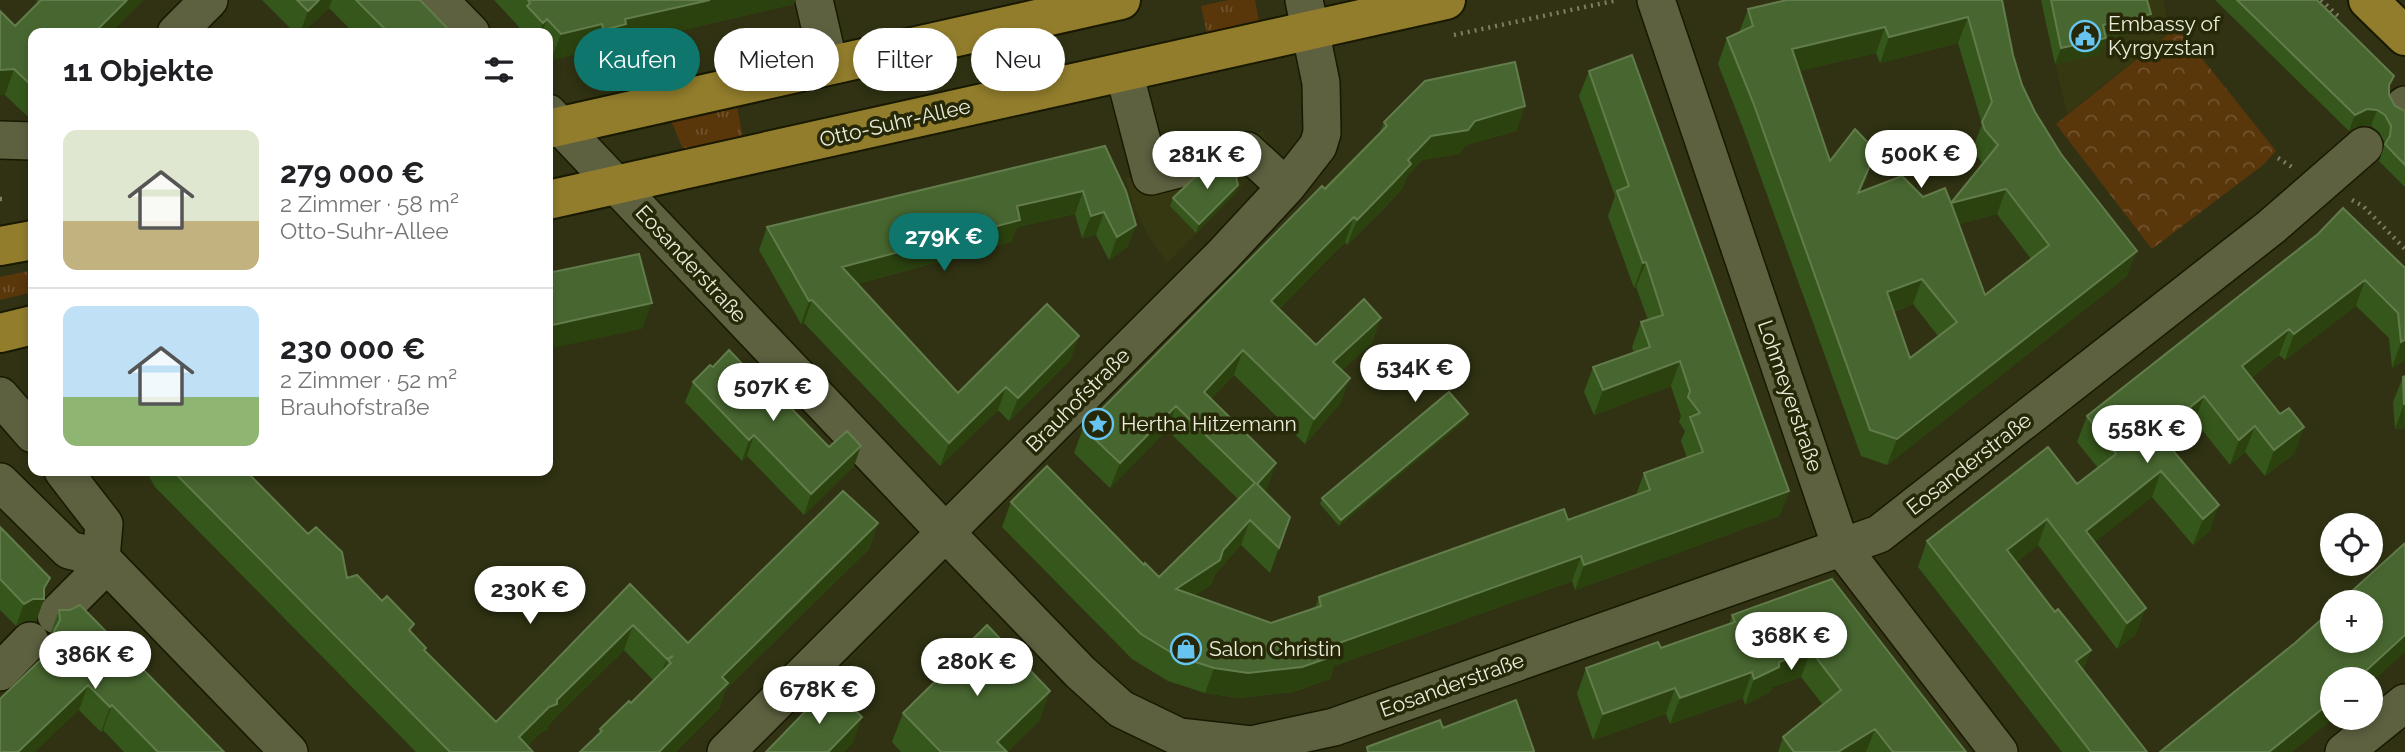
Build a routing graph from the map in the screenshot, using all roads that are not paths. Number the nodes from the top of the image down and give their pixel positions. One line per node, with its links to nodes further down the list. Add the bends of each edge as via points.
1 (209, 0): 10 (street)
2 (439, 0): 11 (street)
3 (814, 0): 12 (street)
4 (1121, 0): 7 (main road)
5 (1656, 0): 36 (street, Lohmeyerstraße)
6 (2368, 0): 13 (main road)
7 (1065, 6): 14 (main road)
8 (1308, 15): 9 (main road, Otto-Suhr-Allee); 15 (main road, Otto-Suhr-Allee); 25 (street, Brauhofstraße, via 1321,83 1322,133 1318,146)
9 (1450, 18)
10 (181, 28)
11 (466, 28)
12 (820, 28)
13 (2405, 36)
14 (839, 62)
15 (1124, 72): 23 (street, via 1151,176); 24 (main road, Otto-Suhr-Allee)
16 (714, 89): 17 (main road)
17 (553, 123)
18 (553, 124): 24 (street, Eosanderstraße)
19 (0, 139): 20 (street)
20 (28, 141)
21 (2364, 146): 36 (street, Eosanderstraße, via 2271,227 1880,534)
22 (1226, 157): 25 (street, via 1247,151)
23 (1186, 167)
24 (617, 185): 26 (main road, Otto-Suhr-Allee); 35 (street, Eosanderstraße)
25 (1286, 187): 35 (street, Brauhofstraße)
26 (553, 199)
27 (28, 241): 28 (main road)
28 (0, 246)
29 (28, 326): 30 (main road)
30 (0, 333)
31 (0, 396): 32 (street)
32 (28, 428)
33 (66, 476): 37 (street, via 104,524)
34 (0, 482): 37 (street, via 69,550)
35 (946, 533): 36 (street, Eosanderstraße, via 1121,709 1179,737 1251,745 1334,727); 43 (street, Brauhofstraße)
36 (1841, 547): 44 (street, Lohmeyerstraße)
37 (104, 561): 38 (street); 42 (street)
38 (56, 615)
39 (30, 641): 40 (street)
40 (0, 672)
41 (2405, 703): 45 (street)
42 (289, 752)
43 (726, 752)
44 (1998, 752)
45 (2344, 752)

